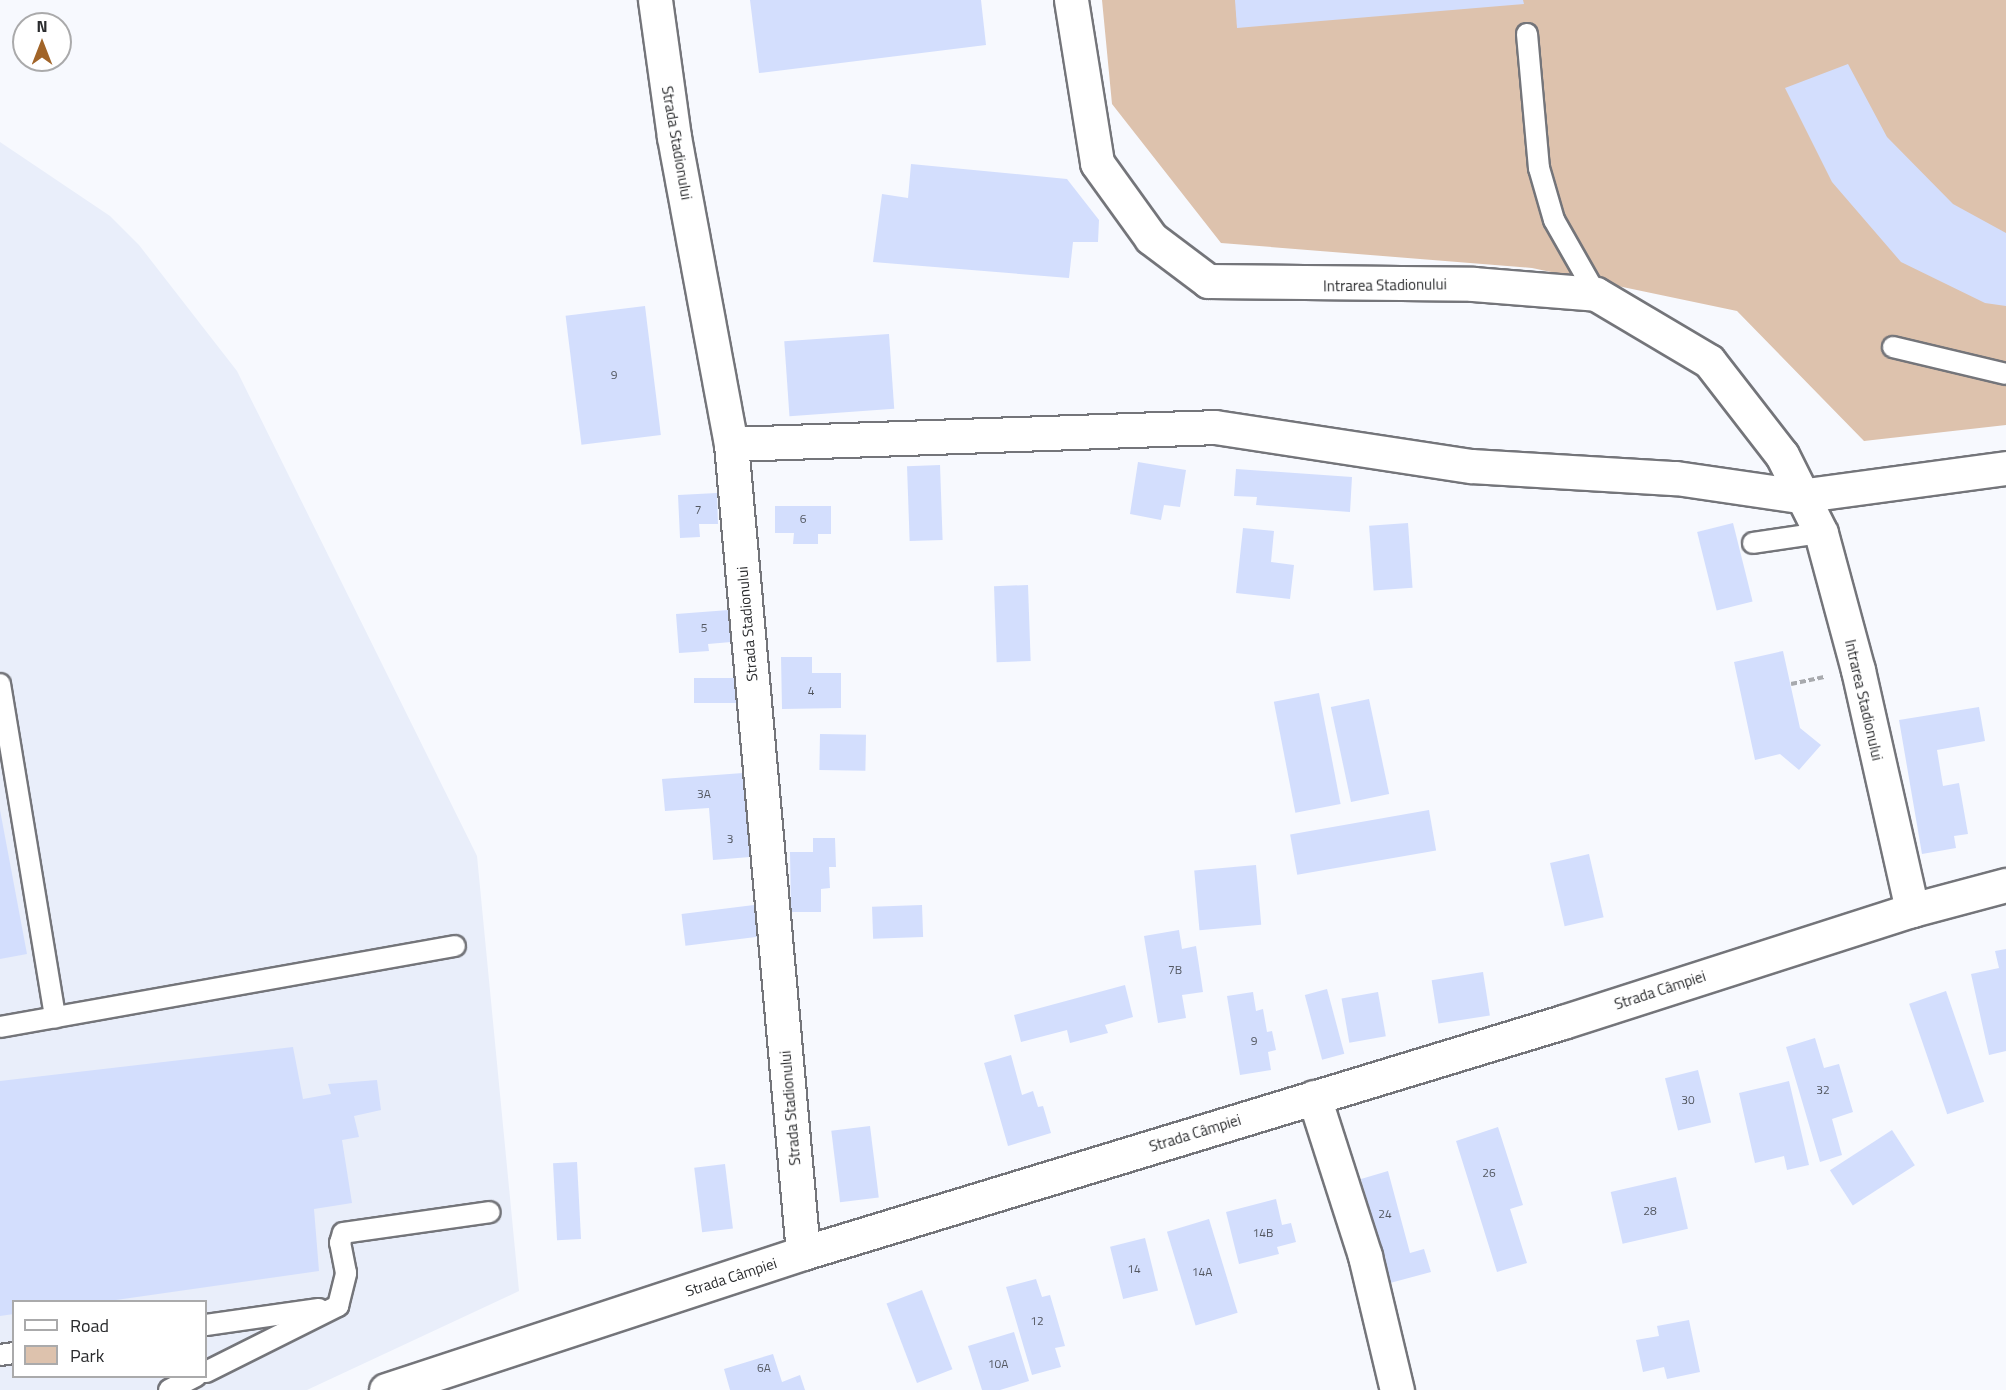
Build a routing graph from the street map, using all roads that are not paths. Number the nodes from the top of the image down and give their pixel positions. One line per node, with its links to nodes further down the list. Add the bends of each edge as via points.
1 (655, 0): 7 (street, Strada Stadionului, via 674,137)
2 (1071, 0): 4 (street, Intrarea Stadionului, via 1097,163 1151,238 1208,281 1473,284)
3 (1527, 34): 4 (lane, via 1539,168 1554,220)
4 (1596, 294): 9 (street, Intrarea Stadionului, via 1709,361 1782,455)
5 (1893, 347): 6 (lane)
6 (2006, 374)
7 (731, 444): 9 (street, via 1215,427 1472,466 1676,478); 20 (street, Strada Stadionului)
8 (2006, 468): 9 (street)
9 (1799, 496): 10 (street, Intrarea Stadionului)
10 (1821, 533): 11 (lane); 14 (street, Intrarea Stadionului, via 1858,669)
11 (1753, 543)
12 (0, 684): 16 (lane)
13 (2006, 885): 14 (street, Strada Câmpiei)
14 (1912, 910): 18 (street, Strada Câmpiei)
15 (455, 946): 16 (lane)
16 (55, 1018): 17 (lane)
17 (0, 1027)
18 (1314, 1097): 20 (street, Strada Câmpiei); 27 (street, via 1365,1256)
19 (490, 1212): 21 (lane, via 343,1233 340,1243 346,1273)
20 (803, 1252): 26 (street, Strada Câmpiei)
21 (338, 1306): 22 (lane); 23 (lane)
22 (207, 1325)
23 (207, 1372)
24 (194, 1378): 25 (lane)
25 (169, 1390)
26 (386, 1390)
27 (1397, 1390)

